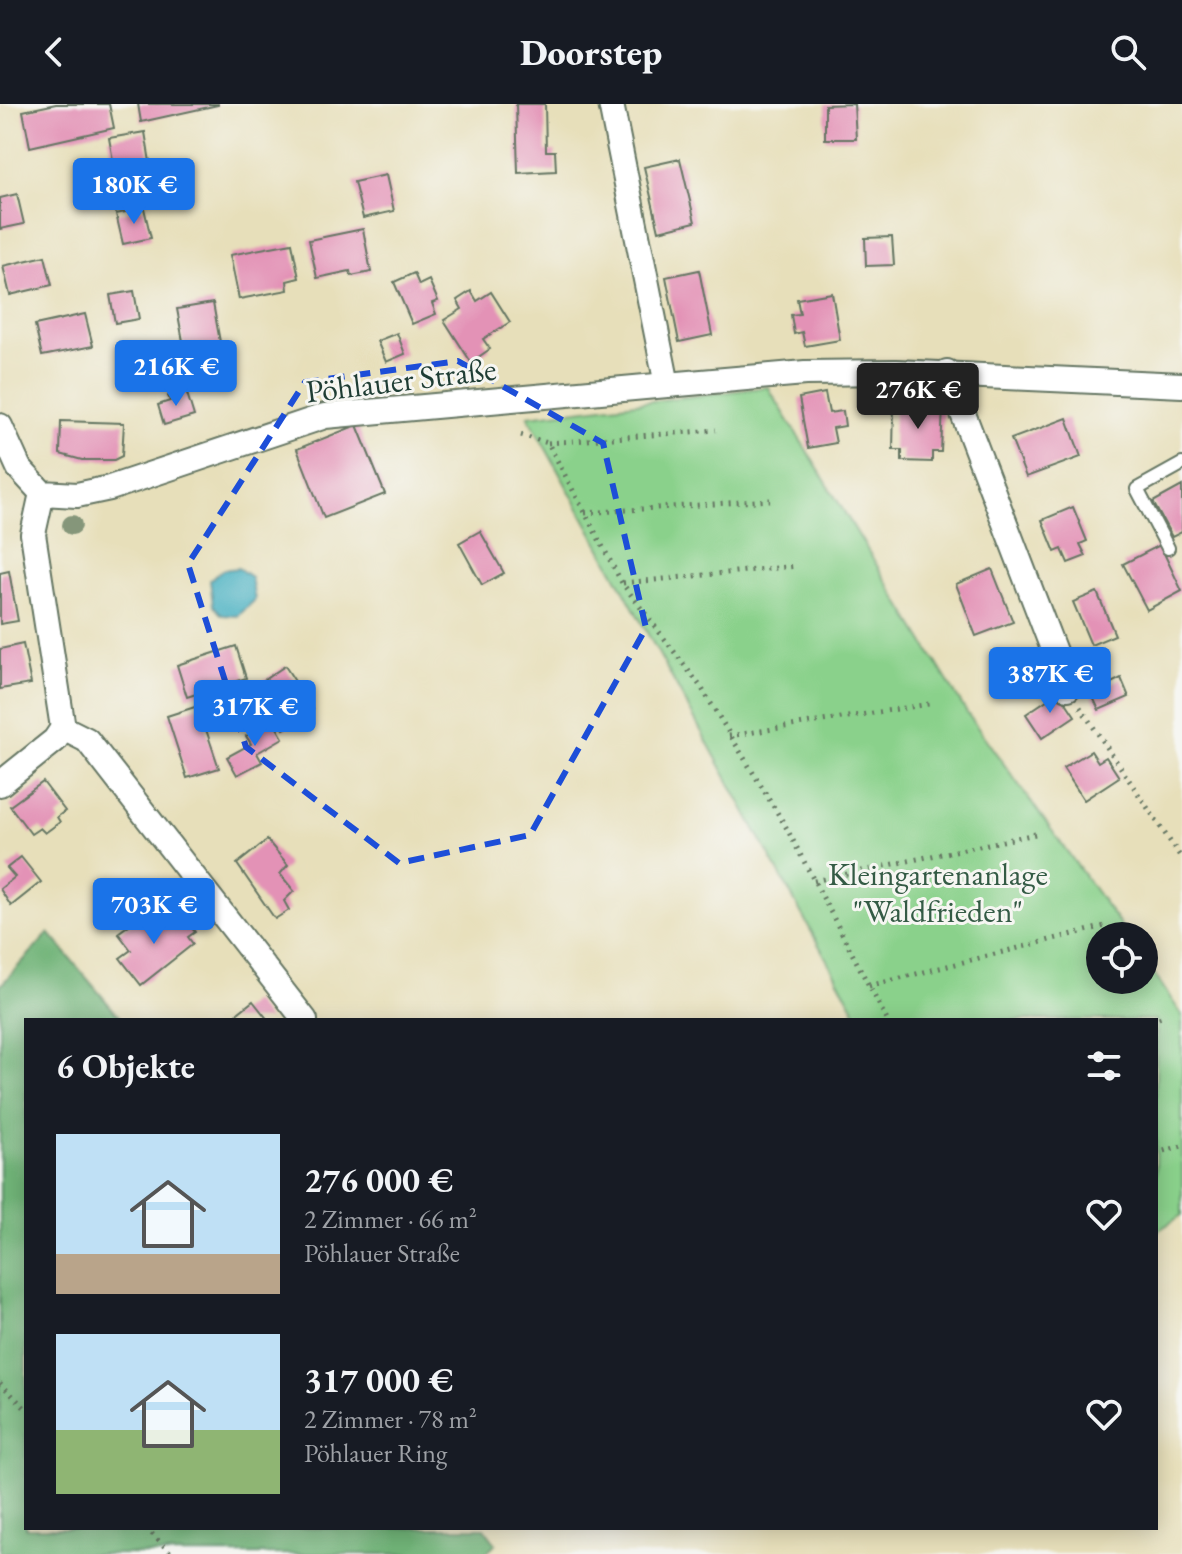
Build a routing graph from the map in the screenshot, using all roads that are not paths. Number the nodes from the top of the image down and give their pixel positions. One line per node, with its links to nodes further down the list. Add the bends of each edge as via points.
1 (611, 104): 3 (street)
2 (947, 372): 3 (street, Pöhlauer Straße, via 805,373); 4 (street, Pöhlauer Straße); 9 (street)
3 (667, 385): 7 (street, Pöhlauer Straße, via 325,416 110,488 77,495)
4 (1182, 385)
5 (0, 426): 7 (street, via 19,468)
6 (1182, 464): 8 (lane, via 1137,489)
7 (42, 493): 10 (street, via 33,534)
8 (1168, 548)
9 (1068, 688)
10 (63, 728): 11 (street); 12 (street, via 87,740)
11 (0, 784)
12 (303, 1018)

